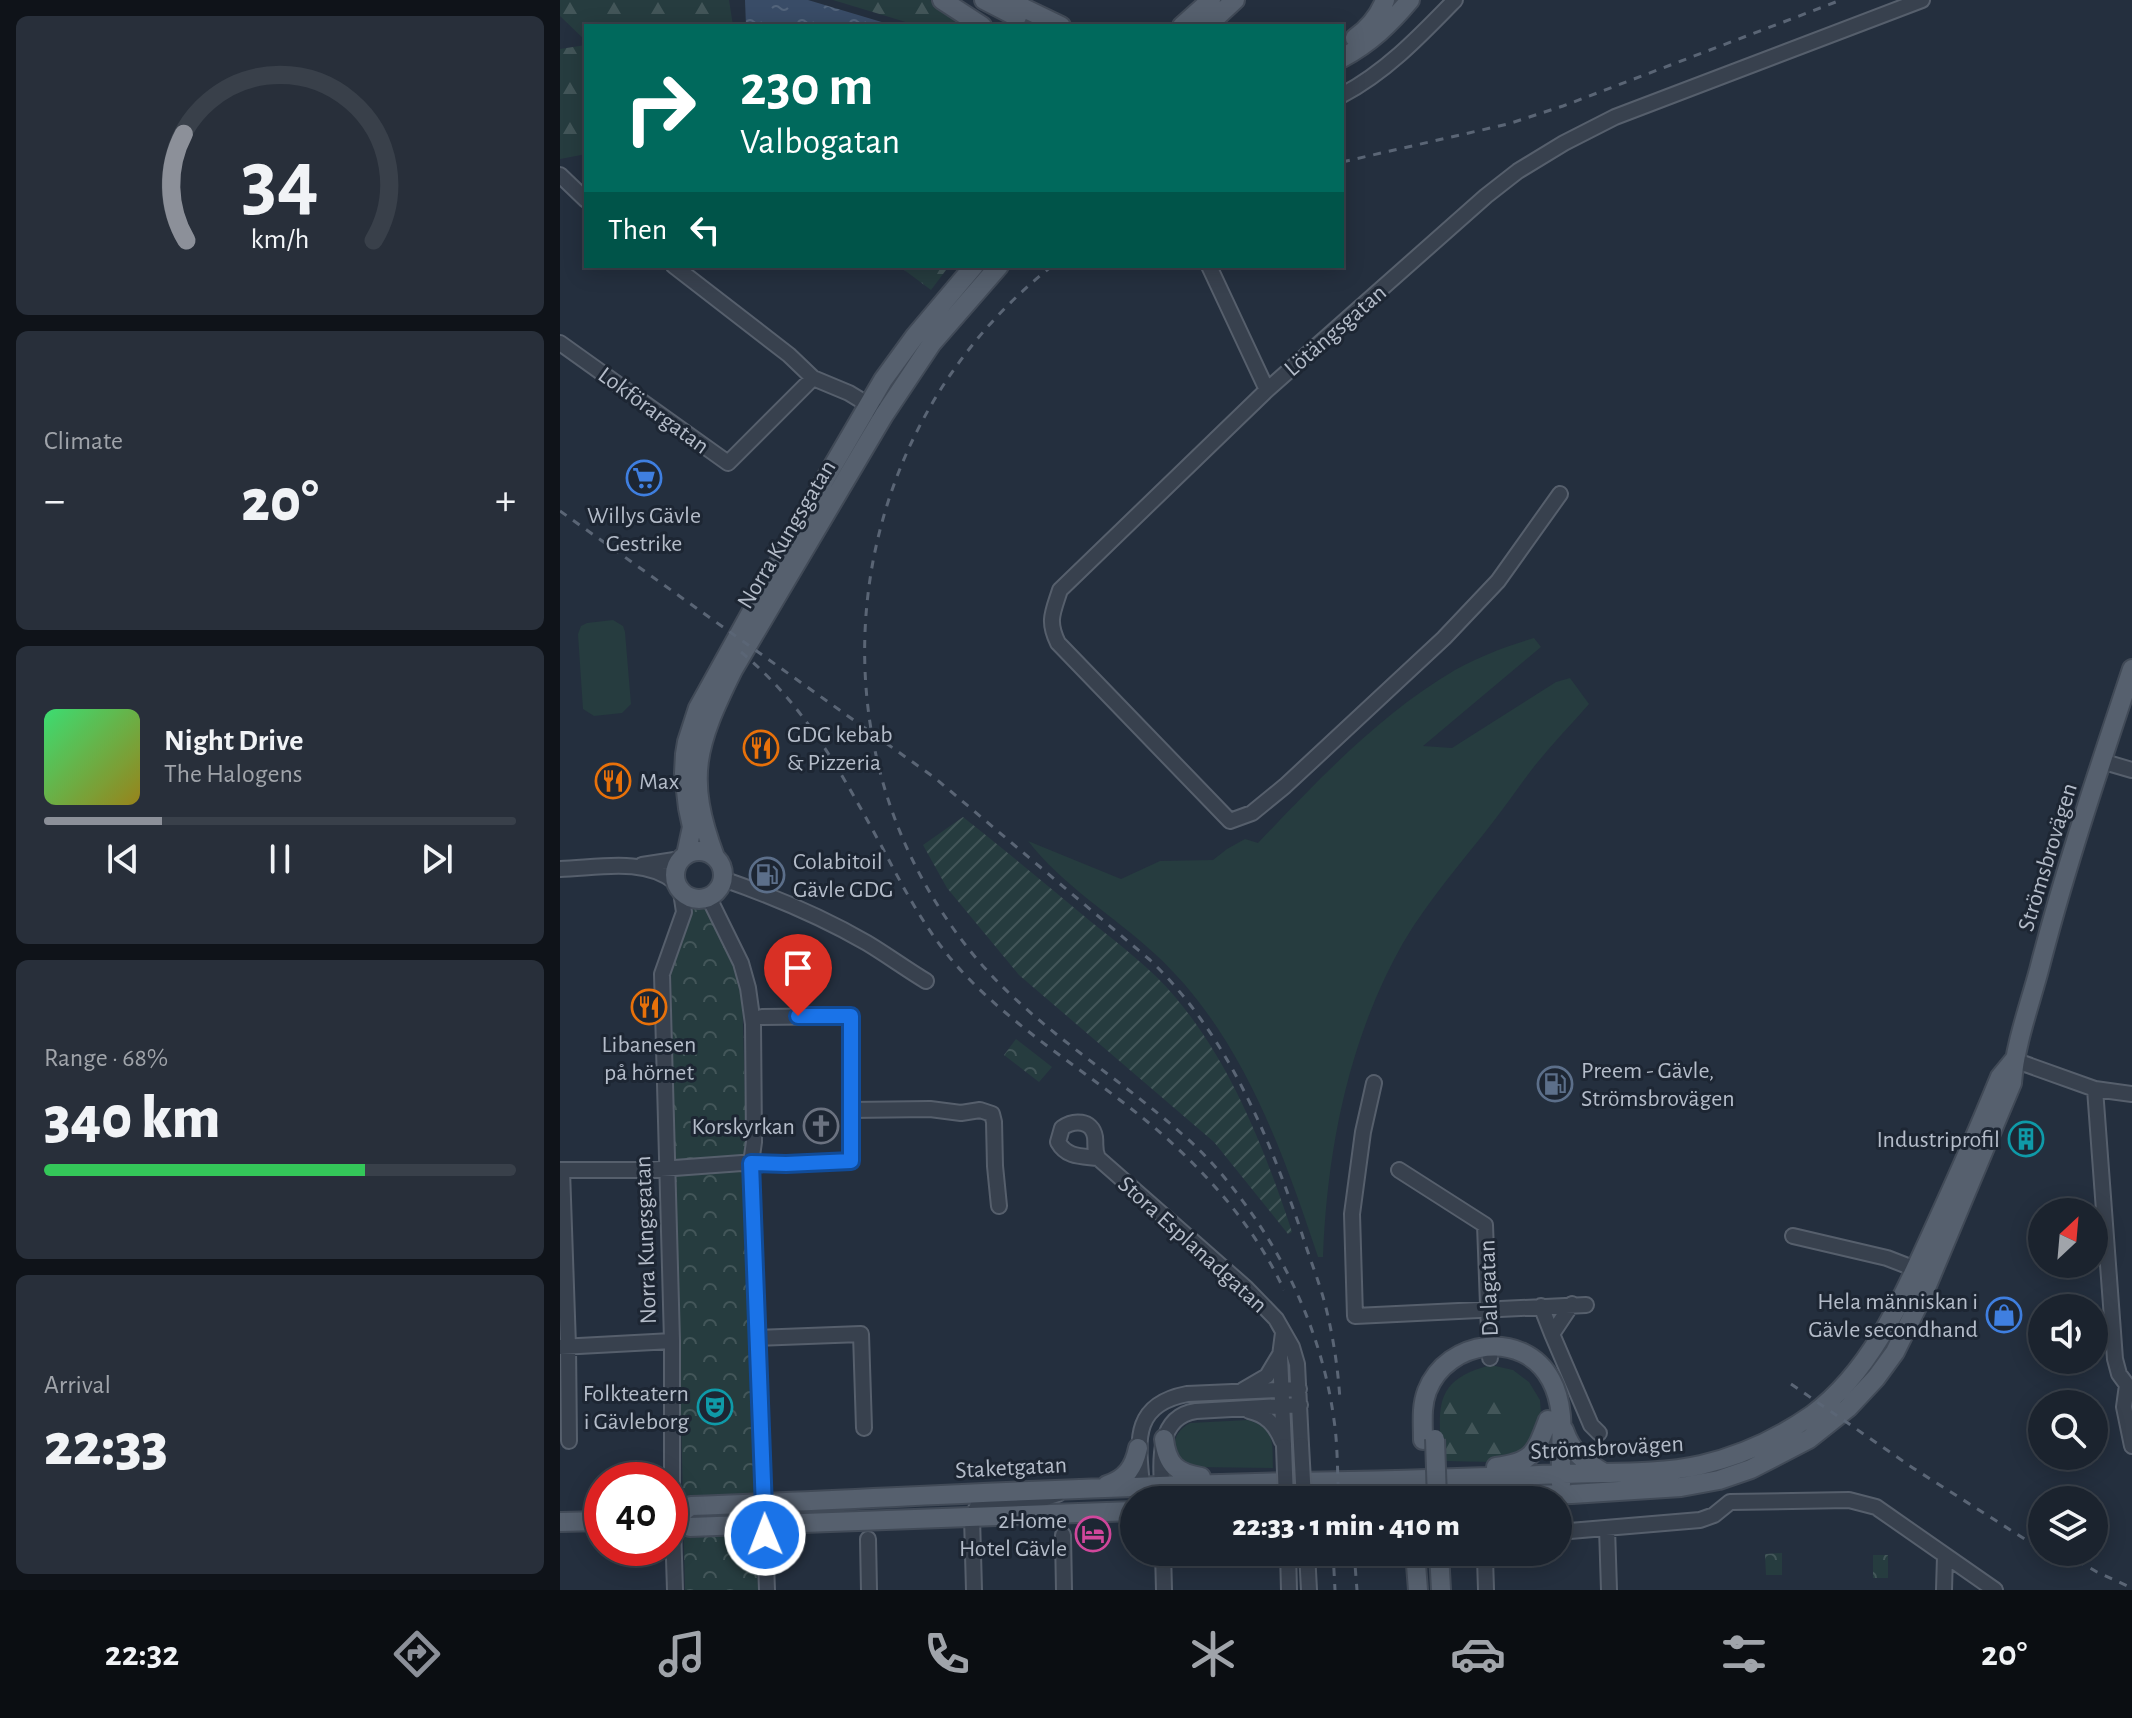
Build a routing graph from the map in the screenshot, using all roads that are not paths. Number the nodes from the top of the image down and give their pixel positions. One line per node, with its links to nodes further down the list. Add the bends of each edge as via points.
1 (942, 0): 10 (main road)
2 (984, 0): 11 (main road)
3 (1007, 0): 12 (main road)
4 (1211, 0): 13 (main road)
5 (1235, 0): 14 (main road)
6 (1385, 0): 15 (main road, via 1371,25)
7 (1410, 0): 16 (main road, via 1394,20)
8 (1455, 0): 17 (street, via 1411,45)
9 (1922, 0): 26 (street, Lötängsgatan, via 1615,117 1564,143 1486,196)
10 (979, 24)
11 (1030, 24)
12 (1057, 24)
13 (1184, 24)
14 (1209, 24)
15 (1344, 45)
16 (1344, 57)
17 (1344, 94)
18 (560, 175): 19 (street)
19 (584, 198)
20 (677, 268): 25 (street)
21 (972, 268): 27 (main road, Norra Kungsgatan, via 883,380)
22 (997, 268): 27 (main road, Norra Kungsgatan)
23 (1210, 268): 26 (street)
24 (560, 343): 25 (street, Lokförargatan, via 728,463)
25 (813, 378): 27 (street)
26 (1267, 390): 28 (street, Lötängsgatan, via 1060,590 1051,629 1058,643 1230,821 1252,813 1285,786 1444,638 1498,581)
27 (876, 410): 32 (main road, Norra Kungsgatan, via 698,708 685,754 692,827); 33 (main road, Norra Kungsgatan, via 712,712 697,786)
28 (1560, 494)
29 (2132, 669): 30 (main road, Strömsbrovägen)
30 (2101, 761): 31 (street); 41 (main road, Strömsbrovägen)
31 (2132, 770)
32 (683, 857): 33 (main road, via 701,851); 34 (street); 37 (main road, via 675,869)
33 (715, 857): 36 (main road)
34 (638, 866): 35 (street); 37 (street)
35 (560, 869)
36 (723, 879): 38 (main road); 39 (street, via 843,930)
37 (678, 887): 38 (main road, via 694,899); 48 (street, Norra Kungsgatan, via 684,912 662,974)
38 (709, 898): 47 (street, via 748,988 753,1024)
39 (926, 981)
40 (762, 1017): 45 (street, via 851,1016)
41 (2014, 1060): 43 (street); 53 (main road, Strömsbrovägen, via 2000,1077)
42 (1374, 1083): 55 (street, via 1352,1214 1355,1316)
43 (2095, 1089): 44 (street); 63 (street, via 2115,1359)
44 (2132, 1094)
45 (851, 1110): 47 (street, via 851,1161); 51 (street, via 992,1114)
46 (1098, 1158): 56 (street, Stora Esplanadgatan, via 1246,1288)
47 (751, 1163): 48 (street); 58 (street)
48 (666, 1169): 49 (street); 59 (street, Norra Kungsgatan)
49 (561, 1170): 60 (street)
50 (1399, 1170): 55 (street, Dalagatan, via 1485,1225)
51 (999, 1206)
52 (1793, 1236): 53 (street)
53 (1923, 1272): 80 (main road, Strömsbrovägen, via 1842,1387 1786,1431 1740,1454 1684,1467); 96 (main road, Strömsbrovägen, via 1895,1352 1848,1408 1809,1439 1719,1480)
54 (1541, 1306): 55 (street); 57 (street); 57 (street, via 1579,1305)
55 (1488, 1310): 61 (street, Dalagatan)
56 (1283, 1333): 62 (street, Stora Esplanadgatan); 64 (street, Stora Esplanadgatan, via 1294,1353)
57 (1552, 1334): 72 (street)
58 (757, 1338): 71 (street, via 861,1334); 97 (street)
59 (672, 1341): 60 (street); 79 (street, Norra Kungsgatan)
60 (564, 1346): 75 (street)
61 (1490, 1352): 70 (main road, via 1530,1373); 74 (main road, via 1449,1377 1438,1394)
62 (1280, 1356): 65 (street, Stora Esplanadgatan); 66 (street, via 1267,1376)
63 (2129, 1385): 77 (street, via 2124,1407)
64 (1299, 1389): 65 (street); 67 (street, Stora Esplanadgatan)
65 (1281, 1390): 66 (street); 68 (street, Stora Esplanadgatan)
66 (1241, 1391): 78 (street, via 1164,1401 1144,1421)
67 (1300, 1405): 68 (street); 89 (street, Stora Esplanadgatan, bridge)
68 (1282, 1406): 69 (street); 76 (street, Stora Esplanadgatan)
69 (1241, 1409): 73 (street, via 1183,1414); 76 (street, via 1269,1420)
70 (1555, 1422): 80 (main road, via 1576,1453); 81 (main road); 82 (main road, via 1518,1464)
71 (864, 1428)
72 (1599, 1433)
73 (1164, 1439): 84 (main road, via 1171,1462 1184,1473); 86 (street)
74 (1429, 1440): 90 (main road); 91 (main road, bridge)
75 (569, 1441)
76 (1284, 1446): 88 (street, Stora Esplanadgatan, bridge)
77 (2132, 1446)
78 (1138, 1448): 85 (street); 93 (main road, via 1126,1475)
79 (671, 1462)
80 (1604, 1473): 81 (main road, Strömsbrovägen)
81 (1556, 1474): 82 (main road, Strömsbrovägen); 92 (main road)
82 (1452, 1479): 83 (main road, Strömsbrovägen)
83 (1357, 1481): 84 (main road, Staketgatan)
84 (1244, 1483): 87 (main road, Staketgatan)
85 (1142, 1486)
86 (1163, 1486)
87 (1217, 1486)
88 (1285, 1486)
89 (1303, 1486)
90 (1426, 1486)
91 (1435, 1486)
92 (1557, 1486)
93 (1100, 1487): 94 (main road, Staketgatan); 95 (main road, Staketgatan)
94 (1074, 1488): 97 (main road, Staketgatan); 100 (street, via 1039,1500 978,1505)
95 (1120, 1490)
96 (1572, 1493)
97 (764, 1503): 98 (main road, Staketgatan); 103 (street)
98 (688, 1508)
99 (1120, 1512): 100 (main road, Staketgatan)
100 (972, 1517): 103 (main road, Staketgatan); 122 (street)
101 (584, 1521): 102 (main road)
102 (560, 1522)
103 (764, 1523): 104 (main road, Staketgatan); 120 (street)
104 (688, 1526)
105 (1607, 1528): 106 (street); 109 (street, via 1700,1520 1730,1502 1849,1500 1876,1507); 132 (street)
106 (1572, 1531)
107 (1063, 1535): 123 (street)
108 (868, 1539): 121 (street)
109 (1945, 1556): 133 (street); 134 (street)
110 (674, 1566): 119 (street, Norra Kungsgatan)
111 (1163, 1566): 124 (street)
112 (1288, 1566): 125 (street)
113 (1308, 1566): 126 (street)
114 (1416, 1566): 127 (main road)
115 (1428, 1566): 128 (main road)
116 (1440, 1566): 129 (main road)
117 (1451, 1566): 130 (main road)
118 (1485, 1566): 131 (street)
119 (675, 1590)
120 (767, 1590)
121 (869, 1590)
122 (974, 1590)
123 (1064, 1590)
124 (1164, 1590)
125 (1289, 1590)
126 (1309, 1590)
127 (1418, 1590)
128 (1429, 1590)
129 (1441, 1590)
130 (1451, 1590)
131 (1486, 1590)
132 (1609, 1590)
133 (1944, 1590)
134 (1995, 1590)

